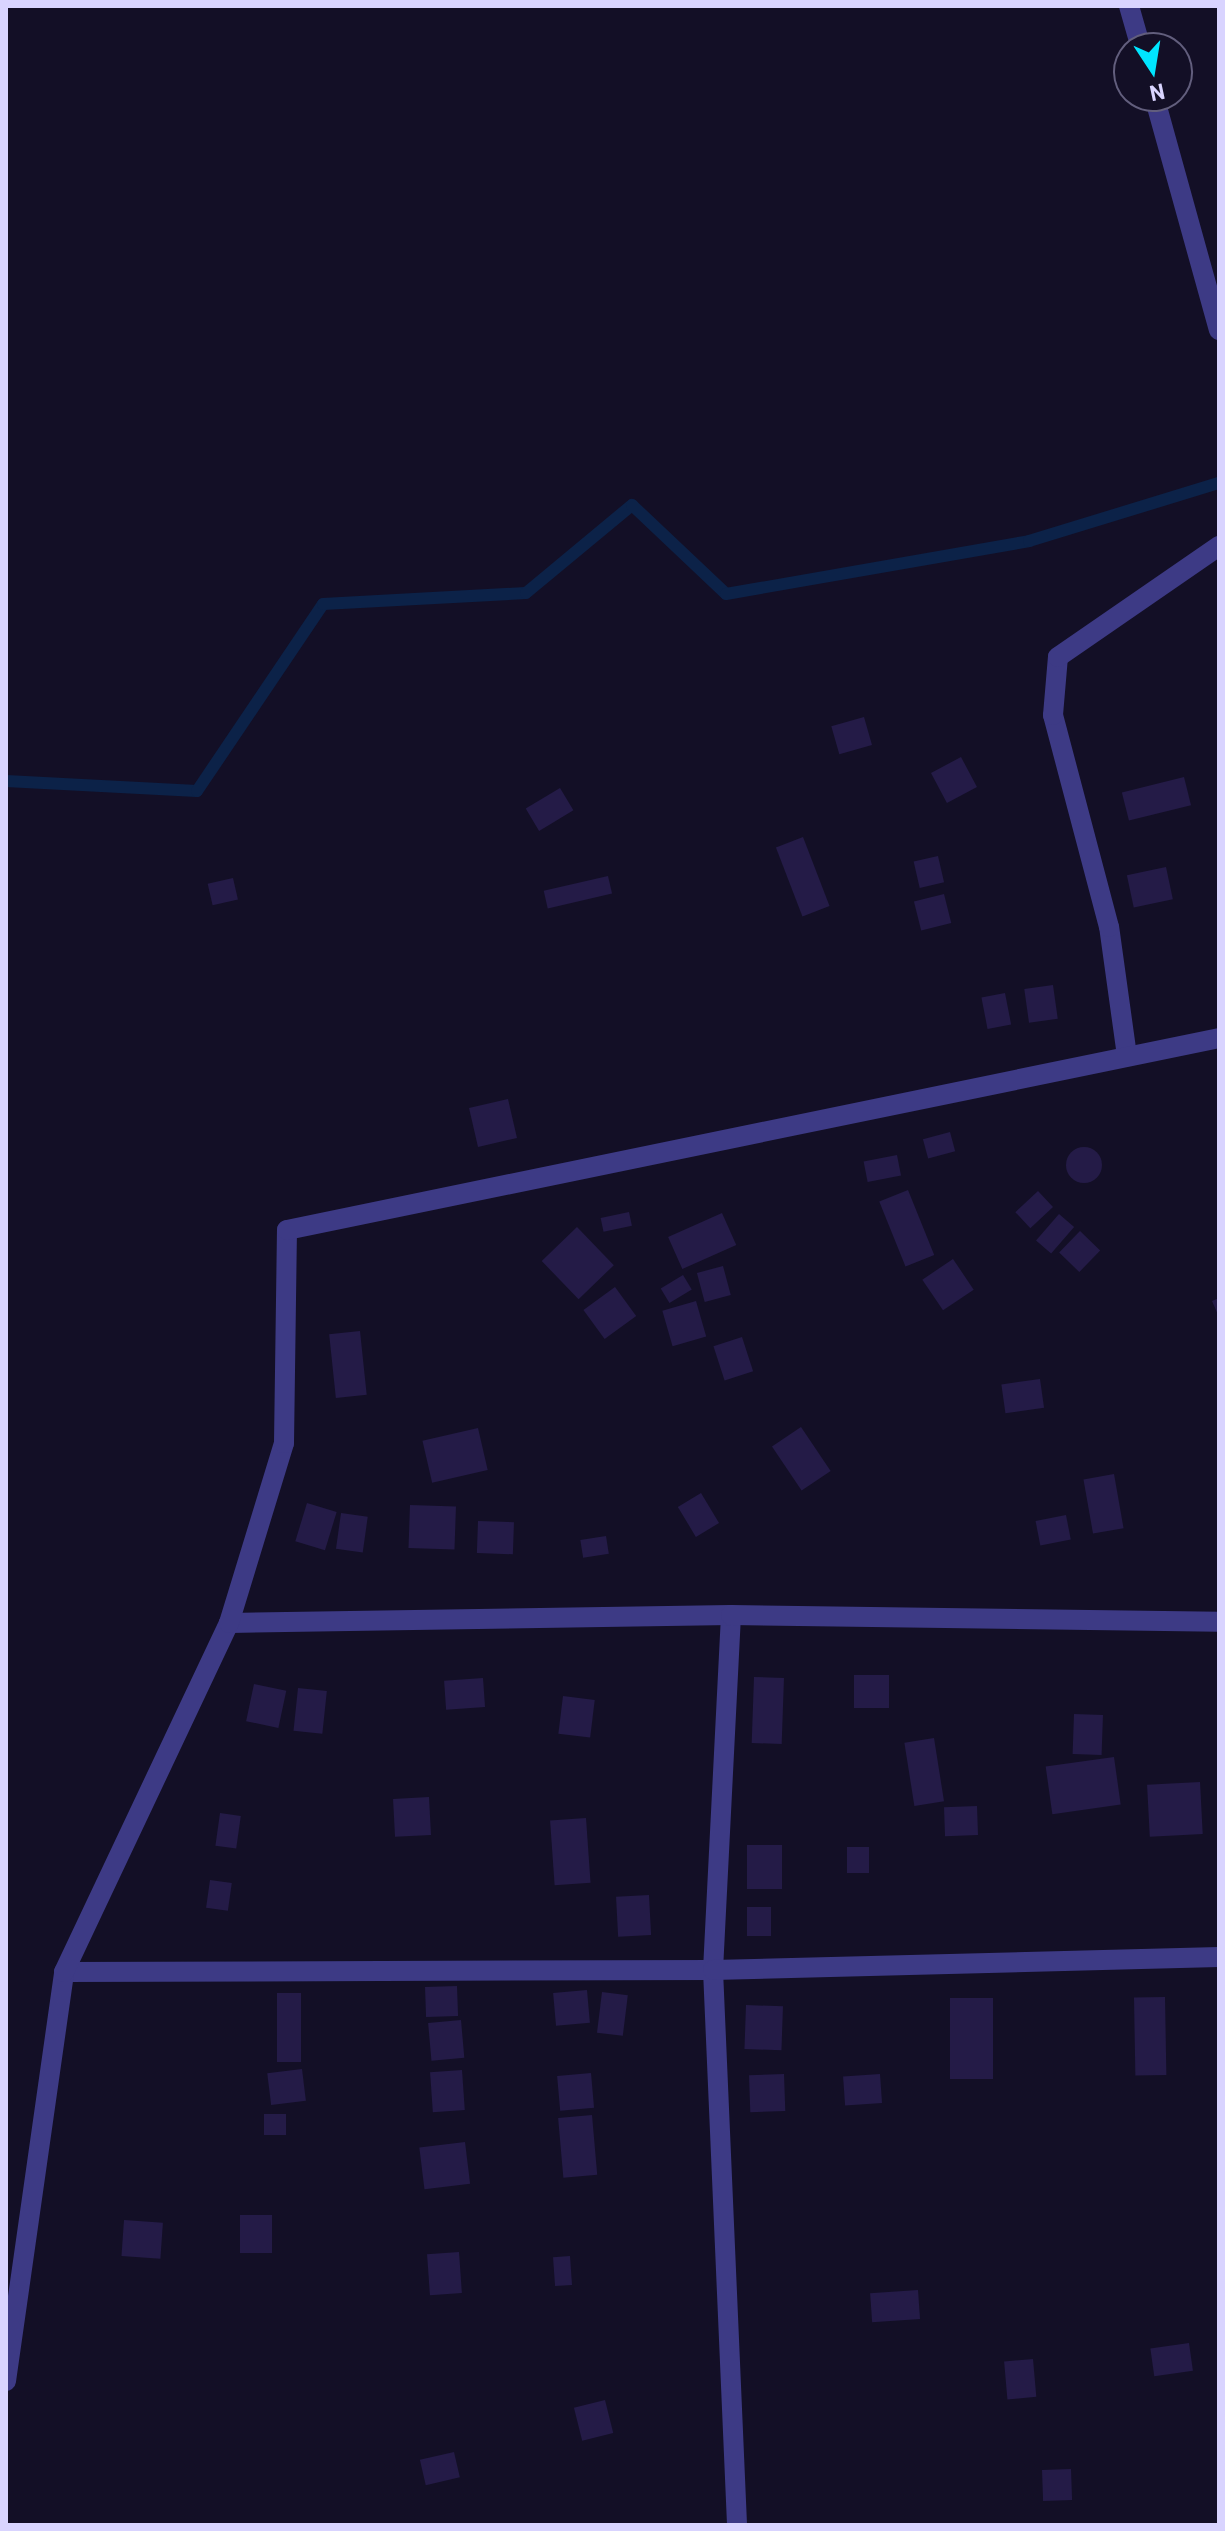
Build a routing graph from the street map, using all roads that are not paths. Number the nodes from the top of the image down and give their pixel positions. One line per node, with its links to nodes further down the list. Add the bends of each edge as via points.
1 (1129, 6): 2 (street)
2 (1136, 32)
3 (1158, 112): 4 (street)
4 (1219, 330)
5 (1219, 546): 7 (street, via 1058,657 1053,715 1109,927)
6 (1219, 1038): 7 (street)
7 (1127, 1056): 10 (street, via 287,1230 284,1443)
8 (731, 1615): 9 (street); 10 (street); 12 (street)
9 (1219, 1622)
10 (229, 1623): 13 (street)
11 (1219, 1957): 12 (street)
12 (713, 1970): 13 (street); 15 (street)
13 (64, 1972): 14 (street)
14 (6, 2381)
15 (737, 2525)

